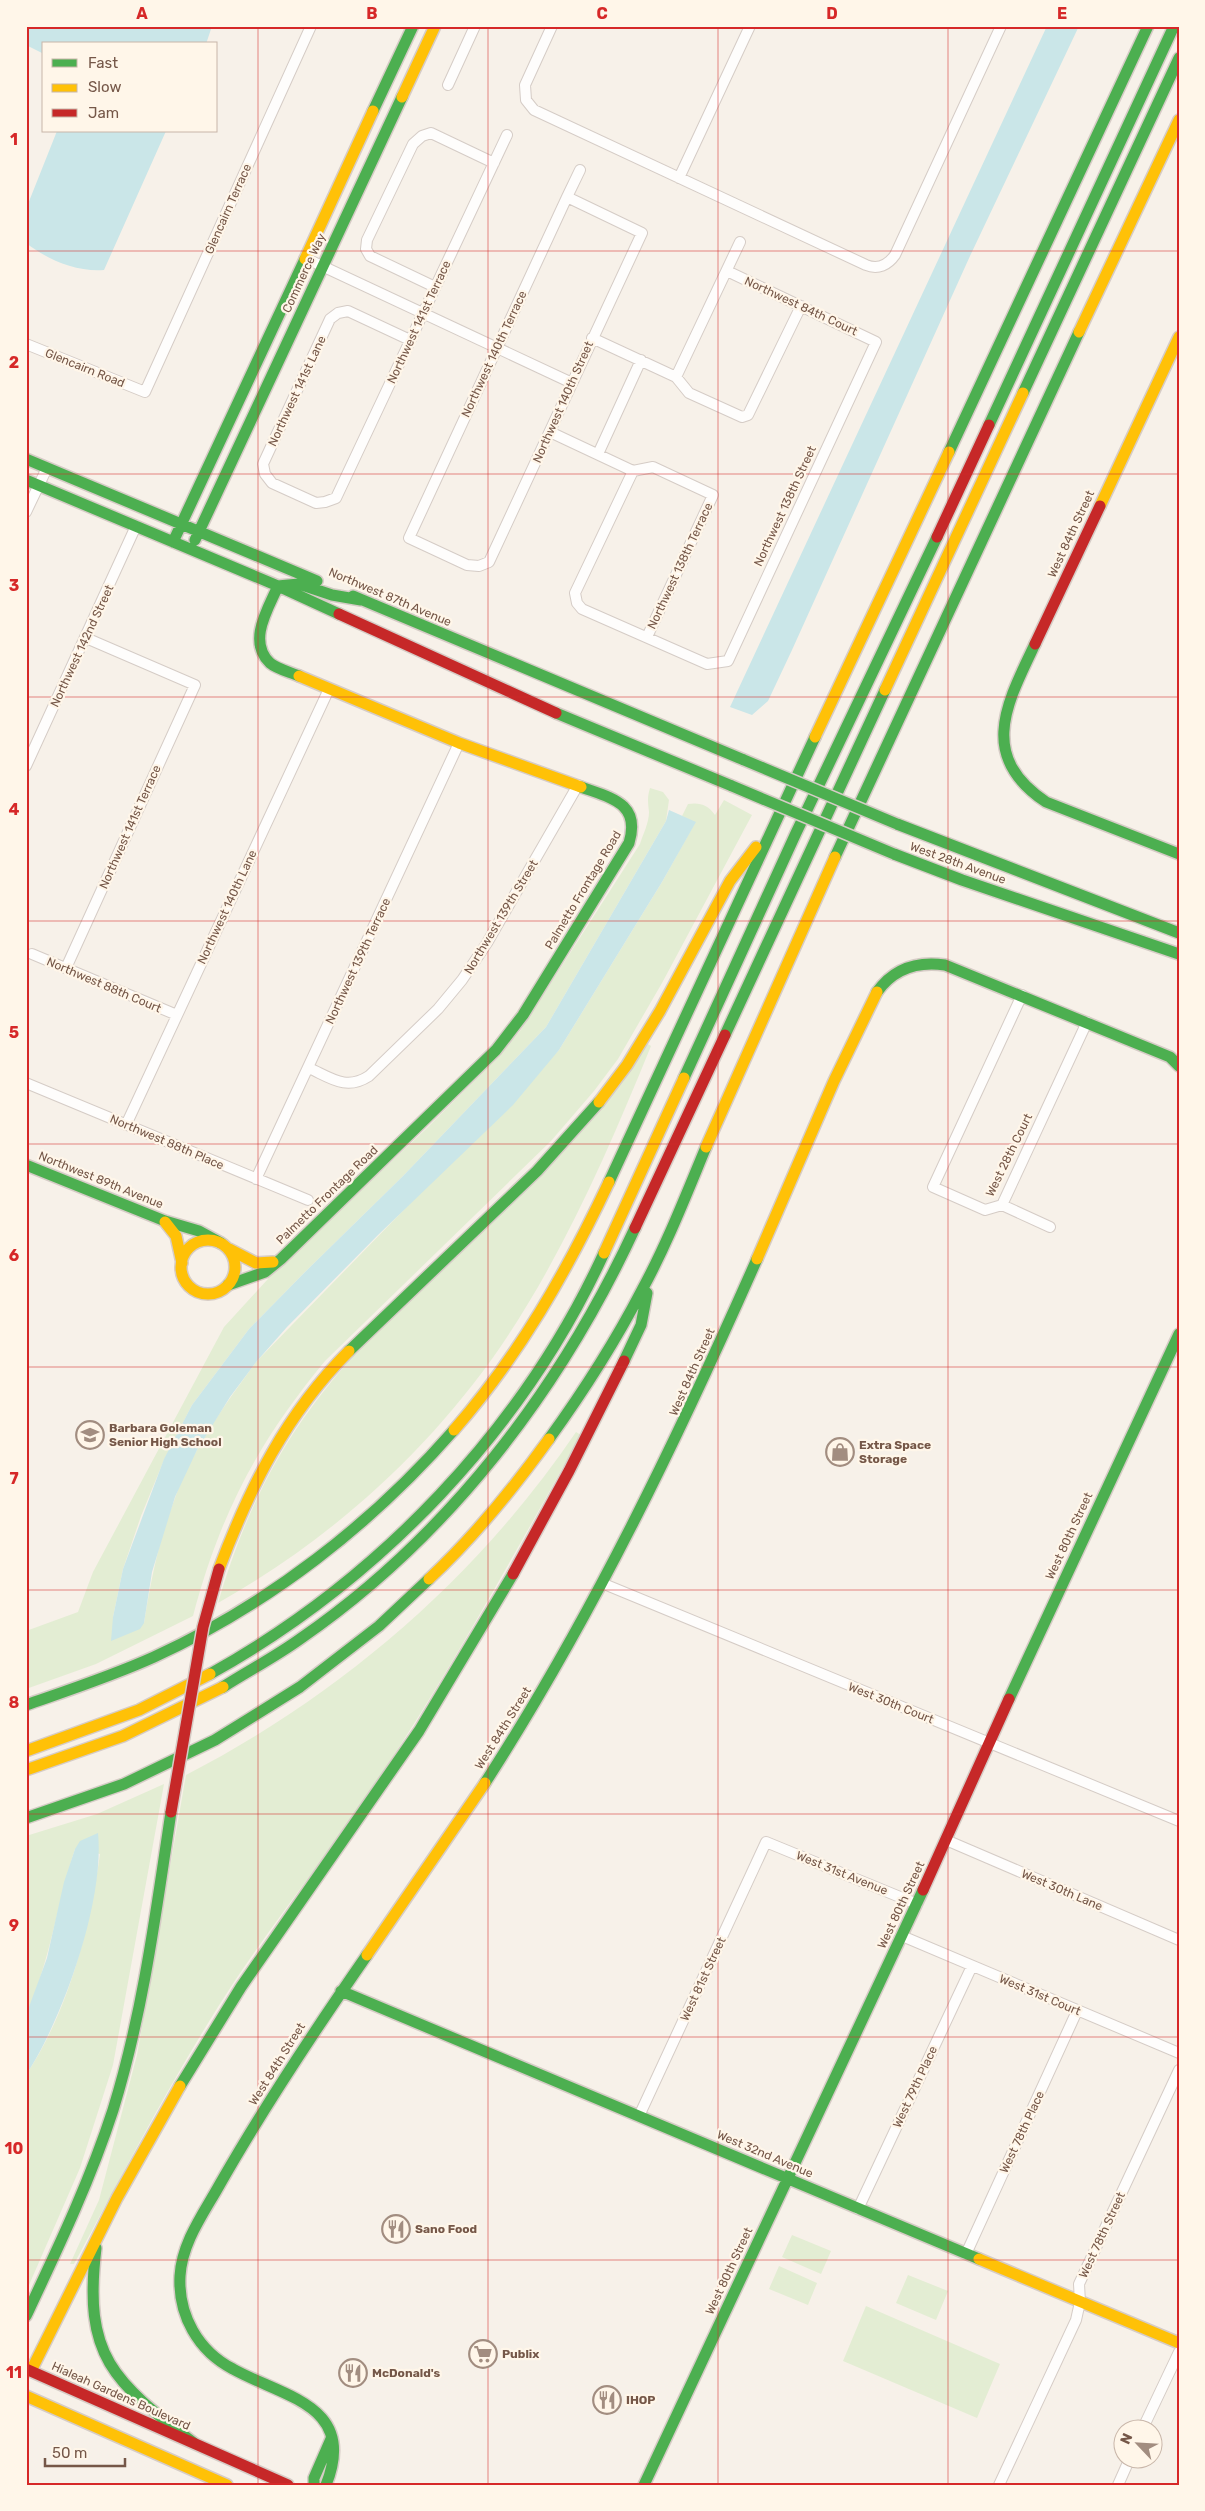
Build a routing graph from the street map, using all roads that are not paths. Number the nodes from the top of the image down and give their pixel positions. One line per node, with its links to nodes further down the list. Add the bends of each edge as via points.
1 (311, 26): 34 (street, Glencairn Terrace)
2 (414, 26): 19 (main road, Commerce Way)
3 (434, 26): 20 (main road, Commerce Way)
4 (475, 26): 11 (street)
5 (552, 26): 16 (street, via 525,85 524,94 530,106)
6 (750, 26): 16 (street)
7 (1001, 26): 16 (street, via 895,255 884,265 866,266)
8 (1148, 26): 59 (main road)
9 (1174, 26): 88 (main road, via 902,612 796,832 606,1249 541,1368 489,1440 449,1486 400,1536 315,1608 242,1656 176,1693 99,1727)
10 (1179, 58): 89 (main road, via 621,1259 554,1380 502,1450 445,1517 396,1564 313,1632 247,1674 173,1714 97,1746)
11 (448, 85)
12 (1179, 120): 82 (main road, via 908,696)
13 (507, 135): 14 (street, Northwest 141st Terrace)
14 (494, 163): 22 (street, Northwest 141st Terrace); 22 (street, via 431,133 422,136 413,144 367,240 366,249 370,256)
15 (580, 170): 17 (street, Northwest 140th Terrace)
16 (679, 178)
17 (567, 197): 26 (street, Northwest 140th Street, via 642,233); 30 (street, Northwest 140th Terrace)
18 (740, 242): 21 (street)
19 (305, 258): 20 (street); 44 (main road, Commerce Way)
20 (323, 266): 24 (street); 46 (main road, Commerce Way)
21 (726, 271): 23 (street, Northwest 84th Court); 32 (street)
22 (435, 287): 24 (street, Northwest 141st Terrace)
23 (801, 306): 28 (street, Northwest 84th Court); 32 (street, via 748,415 742,417 689,393)
24 (423, 314): 27 (street, Northwest 141st Terrace); 30 (street)
25 (1179, 337): 60 (main road, West 84th Street, via 1009,700 1003,727 1005,747 1017,776 1039,798)
26 (592, 338): 31 (street); 33 (street, Northwest 140th Street)
27 (410, 340): 42 (street, Northwest 141st Terrace, via 336,498); 42 (street, Northwest 141st Lane, via 348,311 330,319 263,464 272,483 316,503)
28 (876, 342): 53 (street, Northwest 138th Street, via 728,661 707,664)
29 (26, 344): 34 (street, Glencairn Road)
30 (497, 348): 33 (street); 49 (street, Northwest 140th Terrace, via 409,538)
31 (641, 360): 32 (street); 36 (street)
32 (676, 377)
33 (572, 382): 35 (street, Northwest 140th Street)
34 (144, 392)
35 (550, 432): 36 (street); 49 (street, Northwest 140th Street, via 489,562)
36 (598, 454): 39 (street)
37 (26, 459): 38 (main road, Northwest 87th Avenue)
38 (47, 468): 41 (street); 44 (main road, Northwest 87th Avenue)
39 (633, 470): 53 (street, via 576,593 577,603 582,609); 53 (street, Northwest 138th Terrace, via 653,468 713,495)
40 (26, 480): 41 (main road)
41 (39, 486): 43 (street); 45 (main road)
42 (325, 502)
43 (26, 512)
44 (182, 524): 46 (main road, Northwest 87th Avenue); 47 (main road, Commerce Way)
45 (136, 526): 47 (main road); 52 (street, Northwest 142nd Street)
46 (199, 531): 48 (main road, Commerce Way); 51 (main road, Northwest 87th Avenue)
47 (173, 542): 48 (main road)
48 (191, 549): 50 (main road)
49 (479, 566)
50 (278, 586): 51 (main road, via 298,584); 54 (main road, Palmetto Frontage Road, via 258,633 261,655 271,664); 63 (main road, West 28th Avenue, bridge, via 525,700 894,854)
51 (361, 600): 56 (main road, Northwest 87th Avenue)
52 (86, 638): 57 (street, Northwest 142nd Street); 64 (street, Northwest 141st Terrace, via 195,685)
53 (647, 638)
54 (329, 689): 55 (main road, Palmetto Frontage Road); 66 (street, Northwest 140th Lane)
55 (459, 743): 58 (main road, Palmetto Frontage Road); 70 (street, Northwest 139th Terrace)
56 (744, 760): 61 (main road, West 28th Avenue, bridge, via 963,850 1072,889)
57 (26, 766)
58 (578, 785): 70 (street, Northwest 139th Street, via 487,943 438,1009 360,1082 342,1082); 80 (main road, Palmetto Frontage Road, via 626,806 633,818 634,830 533,999 496,1050)
59 (774, 826): 86 (main road, via 571,1262 513,1358 457,1428 414,1476 365,1521 325,1554 257,1601 137,1665); 108 (main road, bridge, via 734,876 660,1011 627,1065 594,1109 537,1171 337,1363 299,1409 267,1458 218,1569 204,1627 144,1981 128,2055 86,2186)
60 (1179, 854)
61 (1179, 933)
62 (32, 954): 64 (street, Northwest 88th Court)
63 (1179, 954)
64 (66, 968): 66 (street, Northwest 88th Court)
65 (1022, 995): 67 (main road); 76 (street, West 28th Court, via 933,1187 984,1210); 85 (main road, West 84th Street, via 935,963 902,969 878,990 686,1420)
66 (177, 1015): 72 (street, Northwest 140th Lane)
67 (1087, 1022): 68 (main road); 76 (street, West 28th Court)
68 (1174, 1056): 69 (main road)
69 (1179, 1066)
70 (309, 1068): 74 (street, Northwest 139th Terrace)
71 (26, 1082): 72 (street, Northwest 88th Place)
72 (126, 1125): 74 (street, Northwest 88th Place)
73 (26, 1165): 77 (main road, Northwest 89th Avenue)
74 (256, 1179): 75 (street, Northwest 88th Place)
75 (308, 1200)
76 (1002, 1205): 78 (street)
77 (165, 1222): 79 (main road, Northwest 89th Avenue, via 199,1231); 81 (main road, Northwest 89th Avenue, via 174,1229 180,1242)
78 (1050, 1227)
79 (225, 1246): 80 (main road, Palmetto Frontage Road, via 256,1265); 81 (main road, via 213,1240 196,1243 189,1248); 83 (main road, via 235,1263 233,1279)
80 (281, 1259): 83 (main road, Palmetto Frontage Road, via 265,1272)
81 (182, 1263): 83 (main road, via 183,1278 193,1290 202,1294 215,1293)
82 (652, 1271): 90 (main road, via 600,1366 526,1472 454,1555 385,1621 308,1683 221,1738 128,1782); 105 (main road, via 641,1325 635,1338 567,1478 489,1617 398,1764 214,2030 159,2121)
83 (228, 1285)
84 (1179, 1334): 87 (main road, West 80th Street)
85 (604, 1584): 87 (street, West 30th Court); 98 (main road, West 84th Street, via 546,1686 482,1788)
86 (26, 1705)
87 (990, 1743): 91 (street, West 30th Court); 92 (main road, West 80th Street)
88 (26, 1751)
89 (26, 1770)
90 (26, 1818)
91 (1179, 1820)
92 (946, 1840): 94 (main road, West 80th Street); 96 (street, West 30th Lane)
93 (766, 1842): 94 (street, West 31st Avenue); 102 (street, West 81st Street)
94 (917, 1904): 95 (main road, West 80th Street)
95 (902, 1936): 97 (street, West 31st Court); 103 (main road, West 80th Street)
96 (1179, 1940)
97 (972, 1966): 99 (street, West 31st Court); 104 (street, West 79th Place)
98 (340, 1991): 102 (main road, West 32nd Avenue); 114 (main road, West 84th Street, via 211,2199 186,2248 180,2276 185,2315 206,2348 230,2368 313,2406 325,2421)
99 (1078, 2011): 100 (street, West 31st Court); 106 (street, West 78th Place)
100 (1179, 2053)
101 (1179, 2070): 107 (street, West 78th Street, via 1079,2284)
102 (639, 2116): 103 (main road, West 32nd Avenue)
103 (788, 2179): 104 (main road, West 32nd Avenue); 121 (main road, West 80th Street)
104 (858, 2209): 106 (main road, West 32nd Avenue)
105 (99, 2232): 111 (main road); 115 (main road, via 91,2282 92,2303 104,2353 118,2378 136,2398)
106 (966, 2254): 107 (main road, West 32nd Avenue)
107 (1080, 2302): 109 (main road, West 32nd Avenue); 122 (street, West 78th Street, via 1076,2320)
108 (26, 2316)
109 (1179, 2343)
110 (1179, 2352): 113 (street)
111 (28, 2374): 115 (main road, Hialeah Gardens Boulevard)
112 (26, 2396): 117 (main road)
113 (1149, 2418)
114 (331, 2439): 119 (main road); 120 (main road, West 84th Street, via 336,2458)
115 (194, 2443): 118 (main road, Hialeah Gardens Boulevard)
116 (1126, 2468): 123 (street)
117 (226, 2485)
118 (288, 2485)
119 (314, 2485)
120 (326, 2485)
121 (644, 2485)
122 (999, 2485)
123 (1118, 2485)

